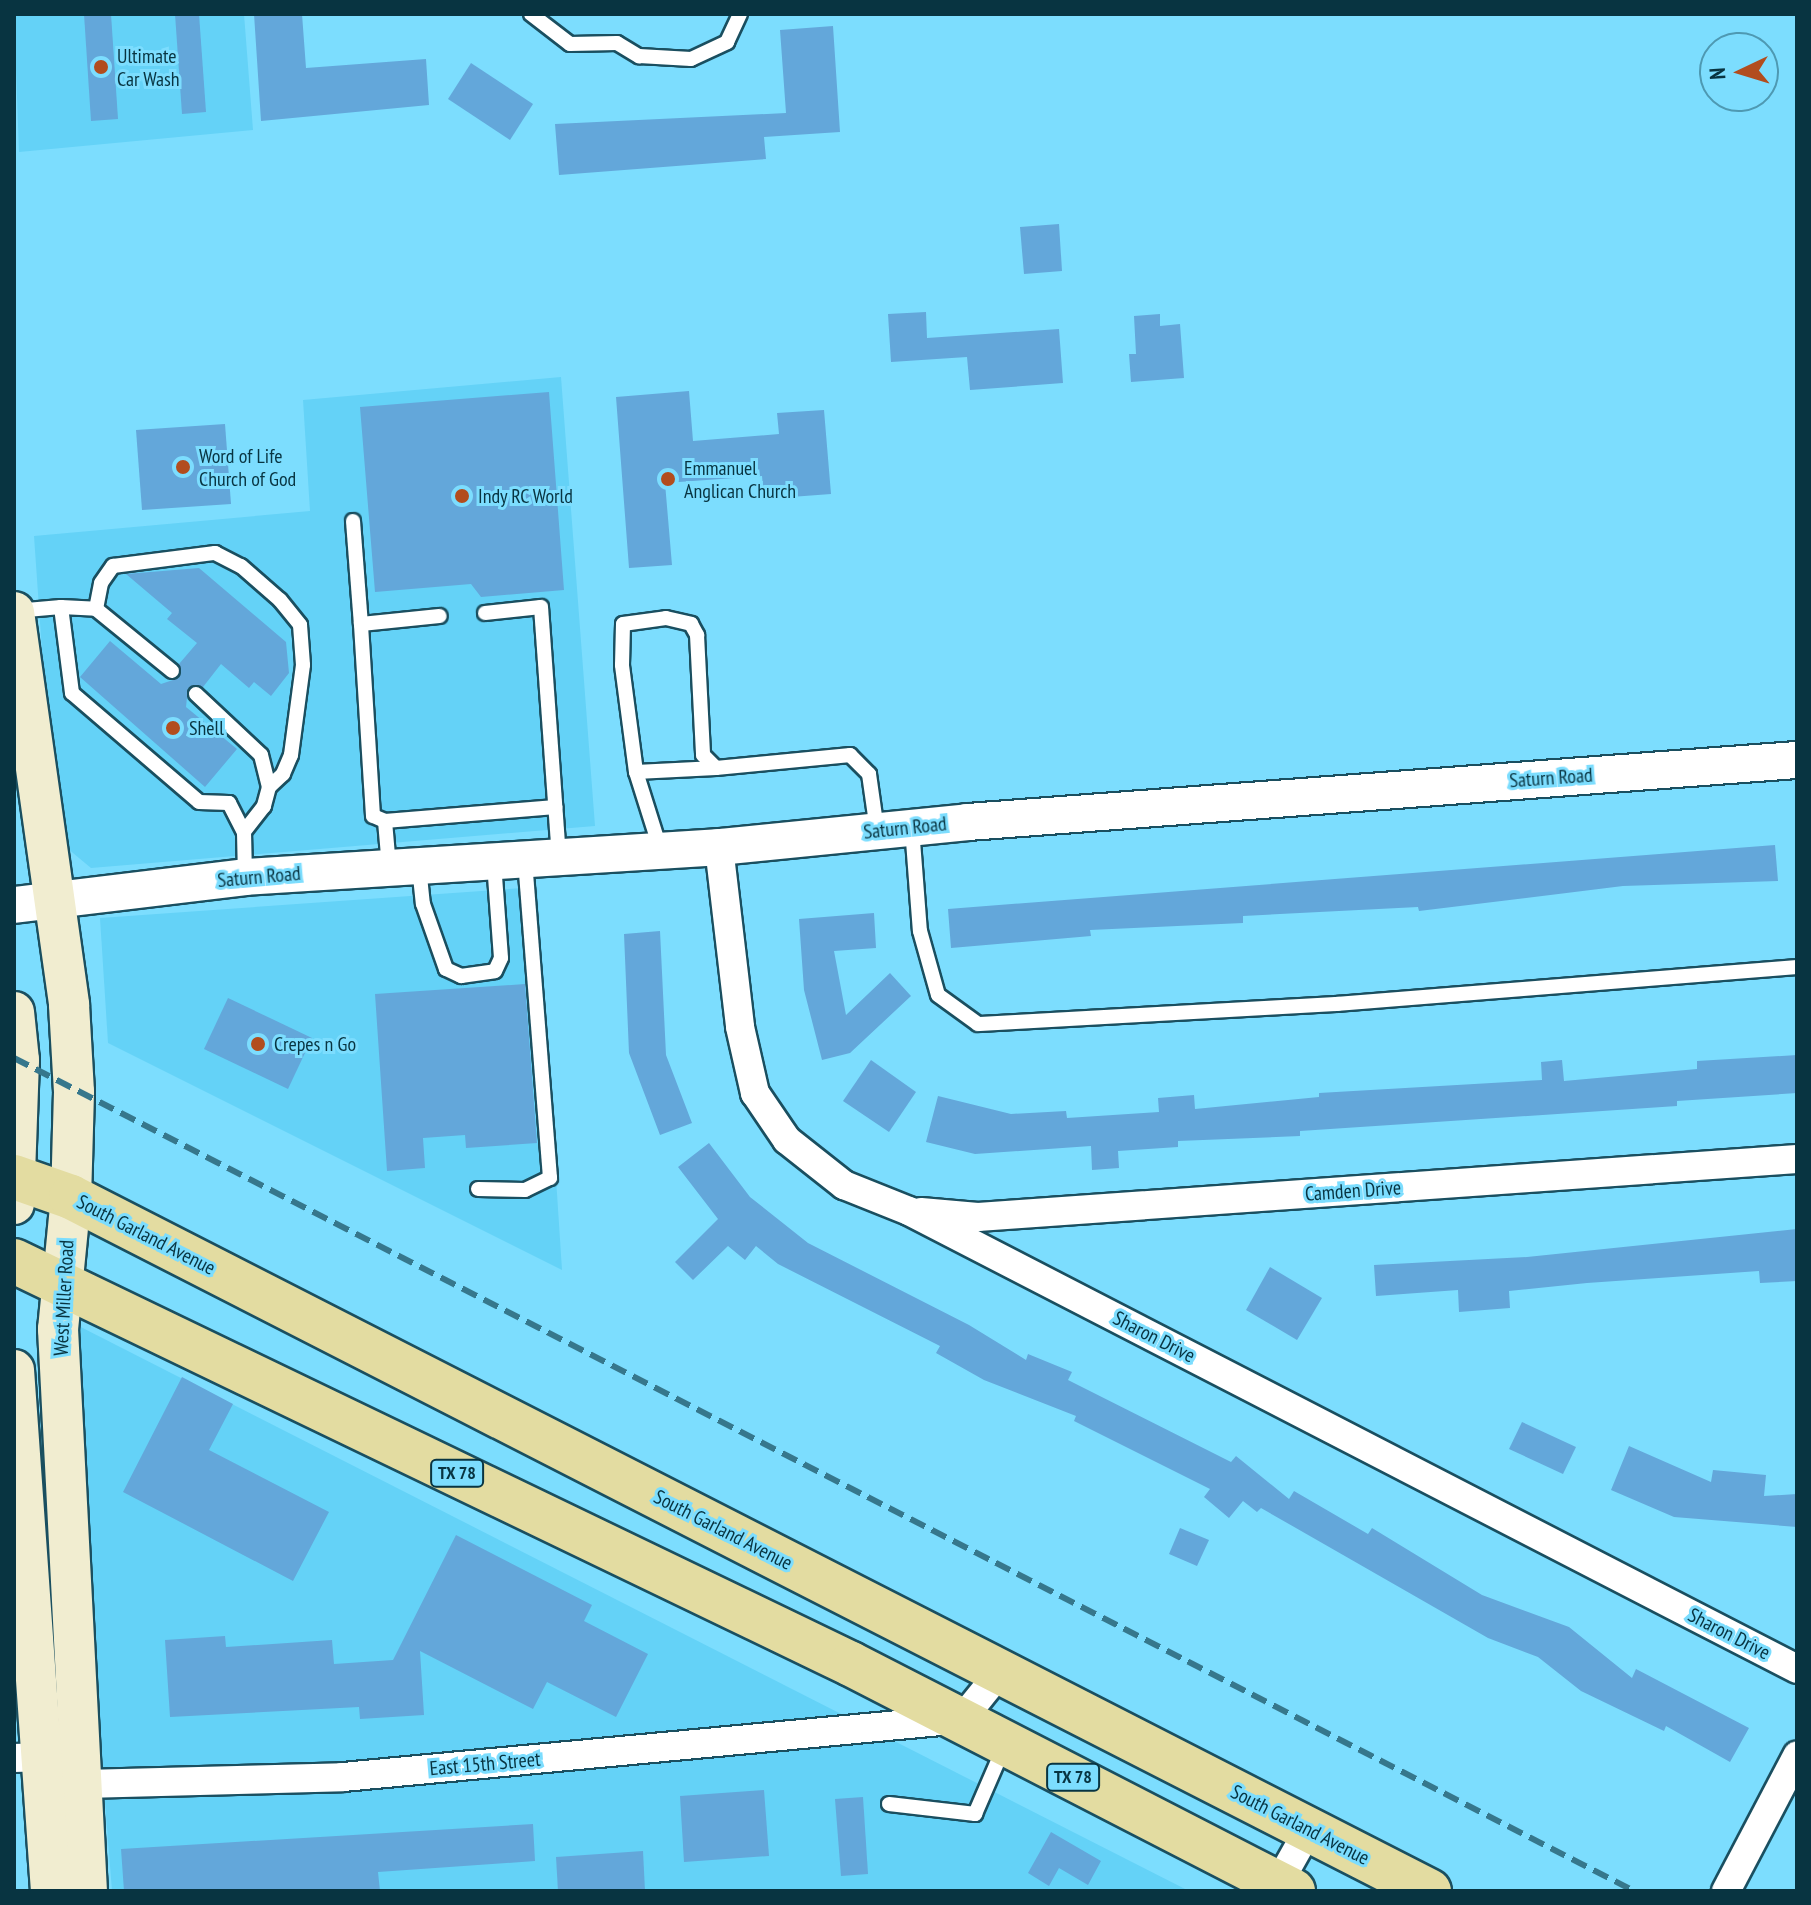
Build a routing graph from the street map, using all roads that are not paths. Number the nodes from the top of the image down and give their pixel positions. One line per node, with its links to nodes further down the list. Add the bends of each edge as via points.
1 (531, 14): 2 (lane, via 570,44 617,43 639,56 691,59 727,42)
2 (740, 14)
3 (353, 521): 9 (lane)
4 (61, 607): 5 (lane); 6 (lane); 19 (lane, via 72,693 199,802 229,803)
5 (96, 609): 10 (lane); 15 (lane, via 101,583 113,566 215,553 241,566 280,600 300,625 303,665 291,755 283,774)
6 (14, 612): 25 (main road, West Miller Road)
7 (485, 613): 16 (lane, via 541,607)
8 (440, 616): 9 (lane)
9 (361, 624): 17 (lane, via 373,816)
10 (172, 671)
11 (196, 694): 15 (lane, via 261,755)
12 (1797, 760): 18 (street, Saturn Road)
13 (716, 768): 14 (lane); 14 (lane, via 703,755 697,635 691,624 666,618 623,624 622,665); 18 (lane, via 850,755 869,774)
14 (636, 772): 21 (lane)
15 (269, 787): 19 (lane, via 264,806)
16 (555, 807): 17 (lane); 22 (lane)
17 (385, 821): 23 (lane)
18 (895, 829): 20 (street, Saturn Road); 27 (lane, via 938,995 978,1024 1337,1004)
19 (244, 832): 24 (lane)
20 (719, 847): 21 (street, Saturn Road); 33 (street, Sharon Drive, via 740,1027 755,1093 787,1140 844,1185)
21 (661, 851): 22 (street, Saturn Road)
22 (526, 859): 23 (street, Saturn Road); 23 (lane, via 495,971 461,976 446,969); 31 (lane, via 550,1178 525,1190)
23 (404, 867): 24 (street, Saturn Road)
24 (245, 877): 25 (street, Saturn Road)
25 (58, 898): 26 (street, Saturn Road); 32 (main road, West Miller Road, via 74,1092)
26 (14, 905)
27 (1797, 967)
28 (14, 1012): 30 (main road, via 19,1060)
29 (1797, 1159): 33 (street, Camden Drive, via 978,1217)
30 (15, 1186): 32 (main road, South Garland Avenue)
31 (478, 1189)
32 (71, 1197): 35 (main road, West Miller Road); 39 (main road, South Garland Avenue)
33 (909, 1211): 38 (street, Sharon Drive)
34 (14, 1261): 35 (main road, TX 78)
35 (62, 1282): 40 (main road, TX 78); 44 (main road, West Miller Road, via 58,1329)
36 (14, 1370): 37 (main road)
37 (19, 1524): 43 (main road)
38 (1797, 1669)
39 (1000, 1672): 40 (street); 46 (main road, South Garland Avenue)
40 (962, 1719): 41 (main road, TX 78); 44 (street, East 15th Street, via 343,1777)
41 (1006, 1742): 45 (lane, via 975,1814); 47 (main road, TX 78)
42 (1797, 1756): 51 (street)
43 (26, 1758): 44 (street); 48 (main road)
44 (84, 1784): 49 (main road, West Miller Road)
45 (889, 1804)
46 (1309, 1829): 47 (street); 50 (main road, South Garland Avenue)
47 (1282, 1888)
48 (51, 1891)
49 (87, 1891)
50 (1429, 1891)
51 (1726, 1891)

